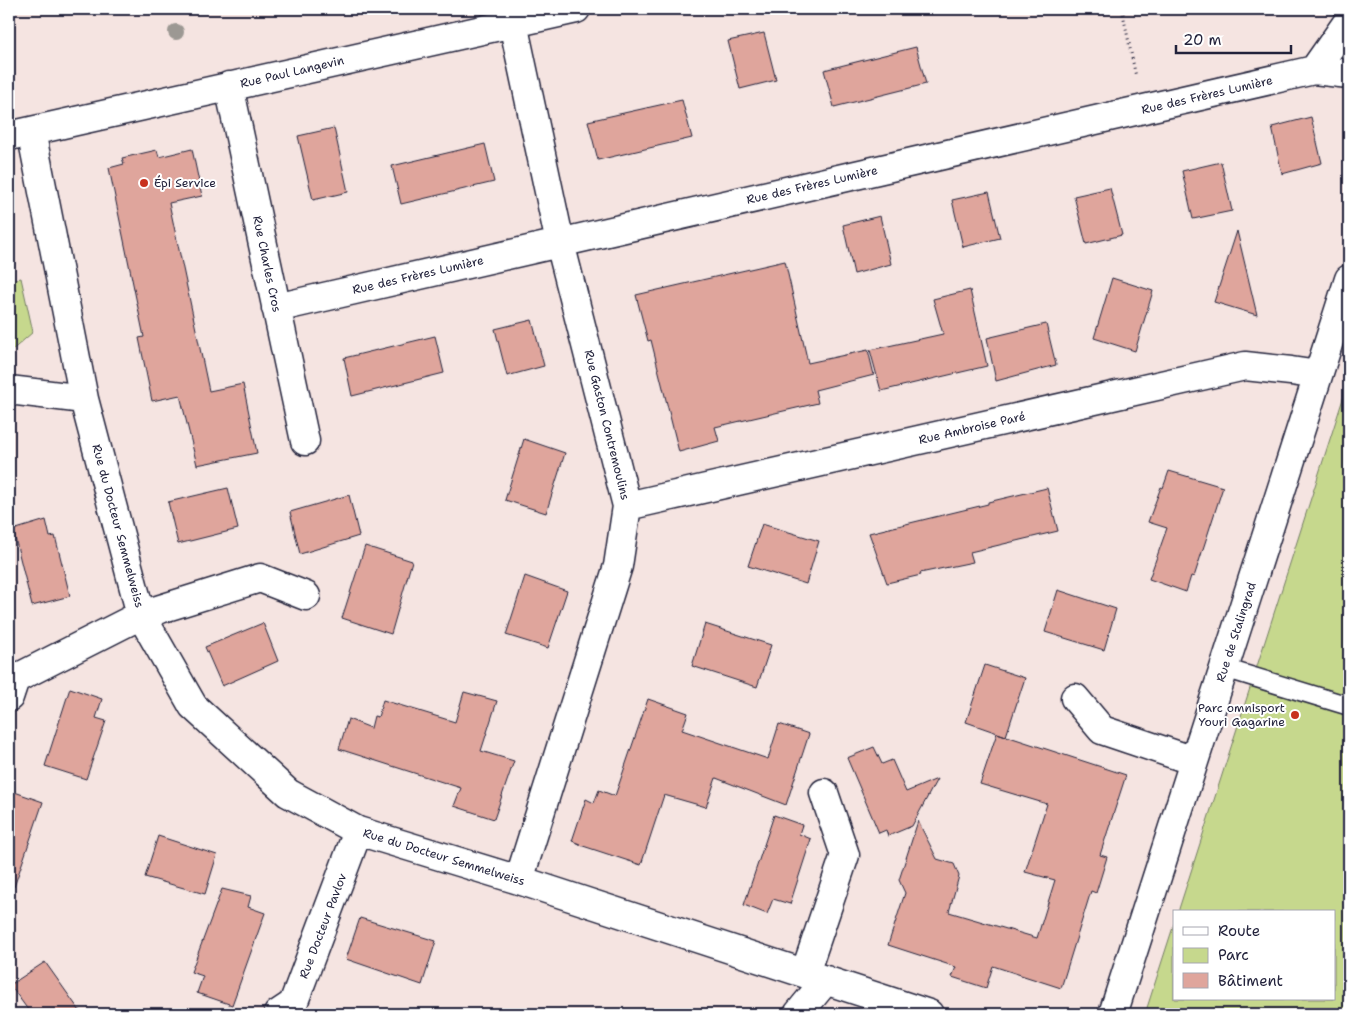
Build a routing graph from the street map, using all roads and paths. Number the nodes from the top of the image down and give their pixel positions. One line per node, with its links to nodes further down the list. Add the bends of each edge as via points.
1 (576, 9): 3 (street, Rue Paul Langevin)
2 (1122, 9): 8 (path)
3 (510, 16): 7 (street, Rue Paul Langevin); 10 (street, Rue Gaston Contremoulins)
4 (1349, 20): 5 (street)
5 (1314, 70): 6 (street, Rue des Frères Lumière); 8 (street, Rue des Frères Lumière)
6 (1349, 74)
7 (229, 86): 9 (street, Rue Paul Langevin); 12 (street, Rue Charles Cros)
8 (1143, 109): 10 (street, Rue des Frères Lumière)
9 (20, 133): 15 (street, Rue du Docteur Semmelweiss)
10 (560, 242): 12 (street, Rue des Frères Lumière); 17 (street, Rue Gaston Contremoulins)
11 (1349, 279): 13 (street, Rue de Stalingrad)
12 (276, 308): 16 (street, Rue Charles Cros)
13 (1318, 375): 17 (street, Rue Ambroise Paré, via 1245,366); 20 (street, Rue de Stalingrad)
14 (9, 390): 15 (street)
15 (84, 399): 19 (street, Rue du Docteur Semmelweiss)
16 (305, 441)
17 (627, 506): 27 (street, Rue Gaston Contremoulins, via 618,566)
18 (306, 596): 19 (street, via 260,578)
19 (141, 615): 21 (street, via 15,679); 26 (street, Rue du Docteur Semmelweiss, via 193,706 288,793)
20 (1224, 668): 23 (lane); 24 (street, Rue de Stalingrad)
21 (9, 698)
22 (1075, 698): 24 (street, via 1102,730)
23 (1349, 706)
24 (1194, 760): 32 (street, Rue de Stalingrad)
25 (824, 793): 28 (street, via 845,854)
26 (358, 831): 27 (street, Rue du Docteur Semmelweiss); 29 (street, Rue Docteur Pavlov, via 293,1004)
27 (520, 880): 28 (street, Rue du Docteur Semmelweiss)
28 (816, 977): 30 (street); 31 (street, Rue du Docteur Semmelweiss)
29 (278, 1014)
30 (798, 1014)
31 (929, 1014)
32 (1113, 1014)

